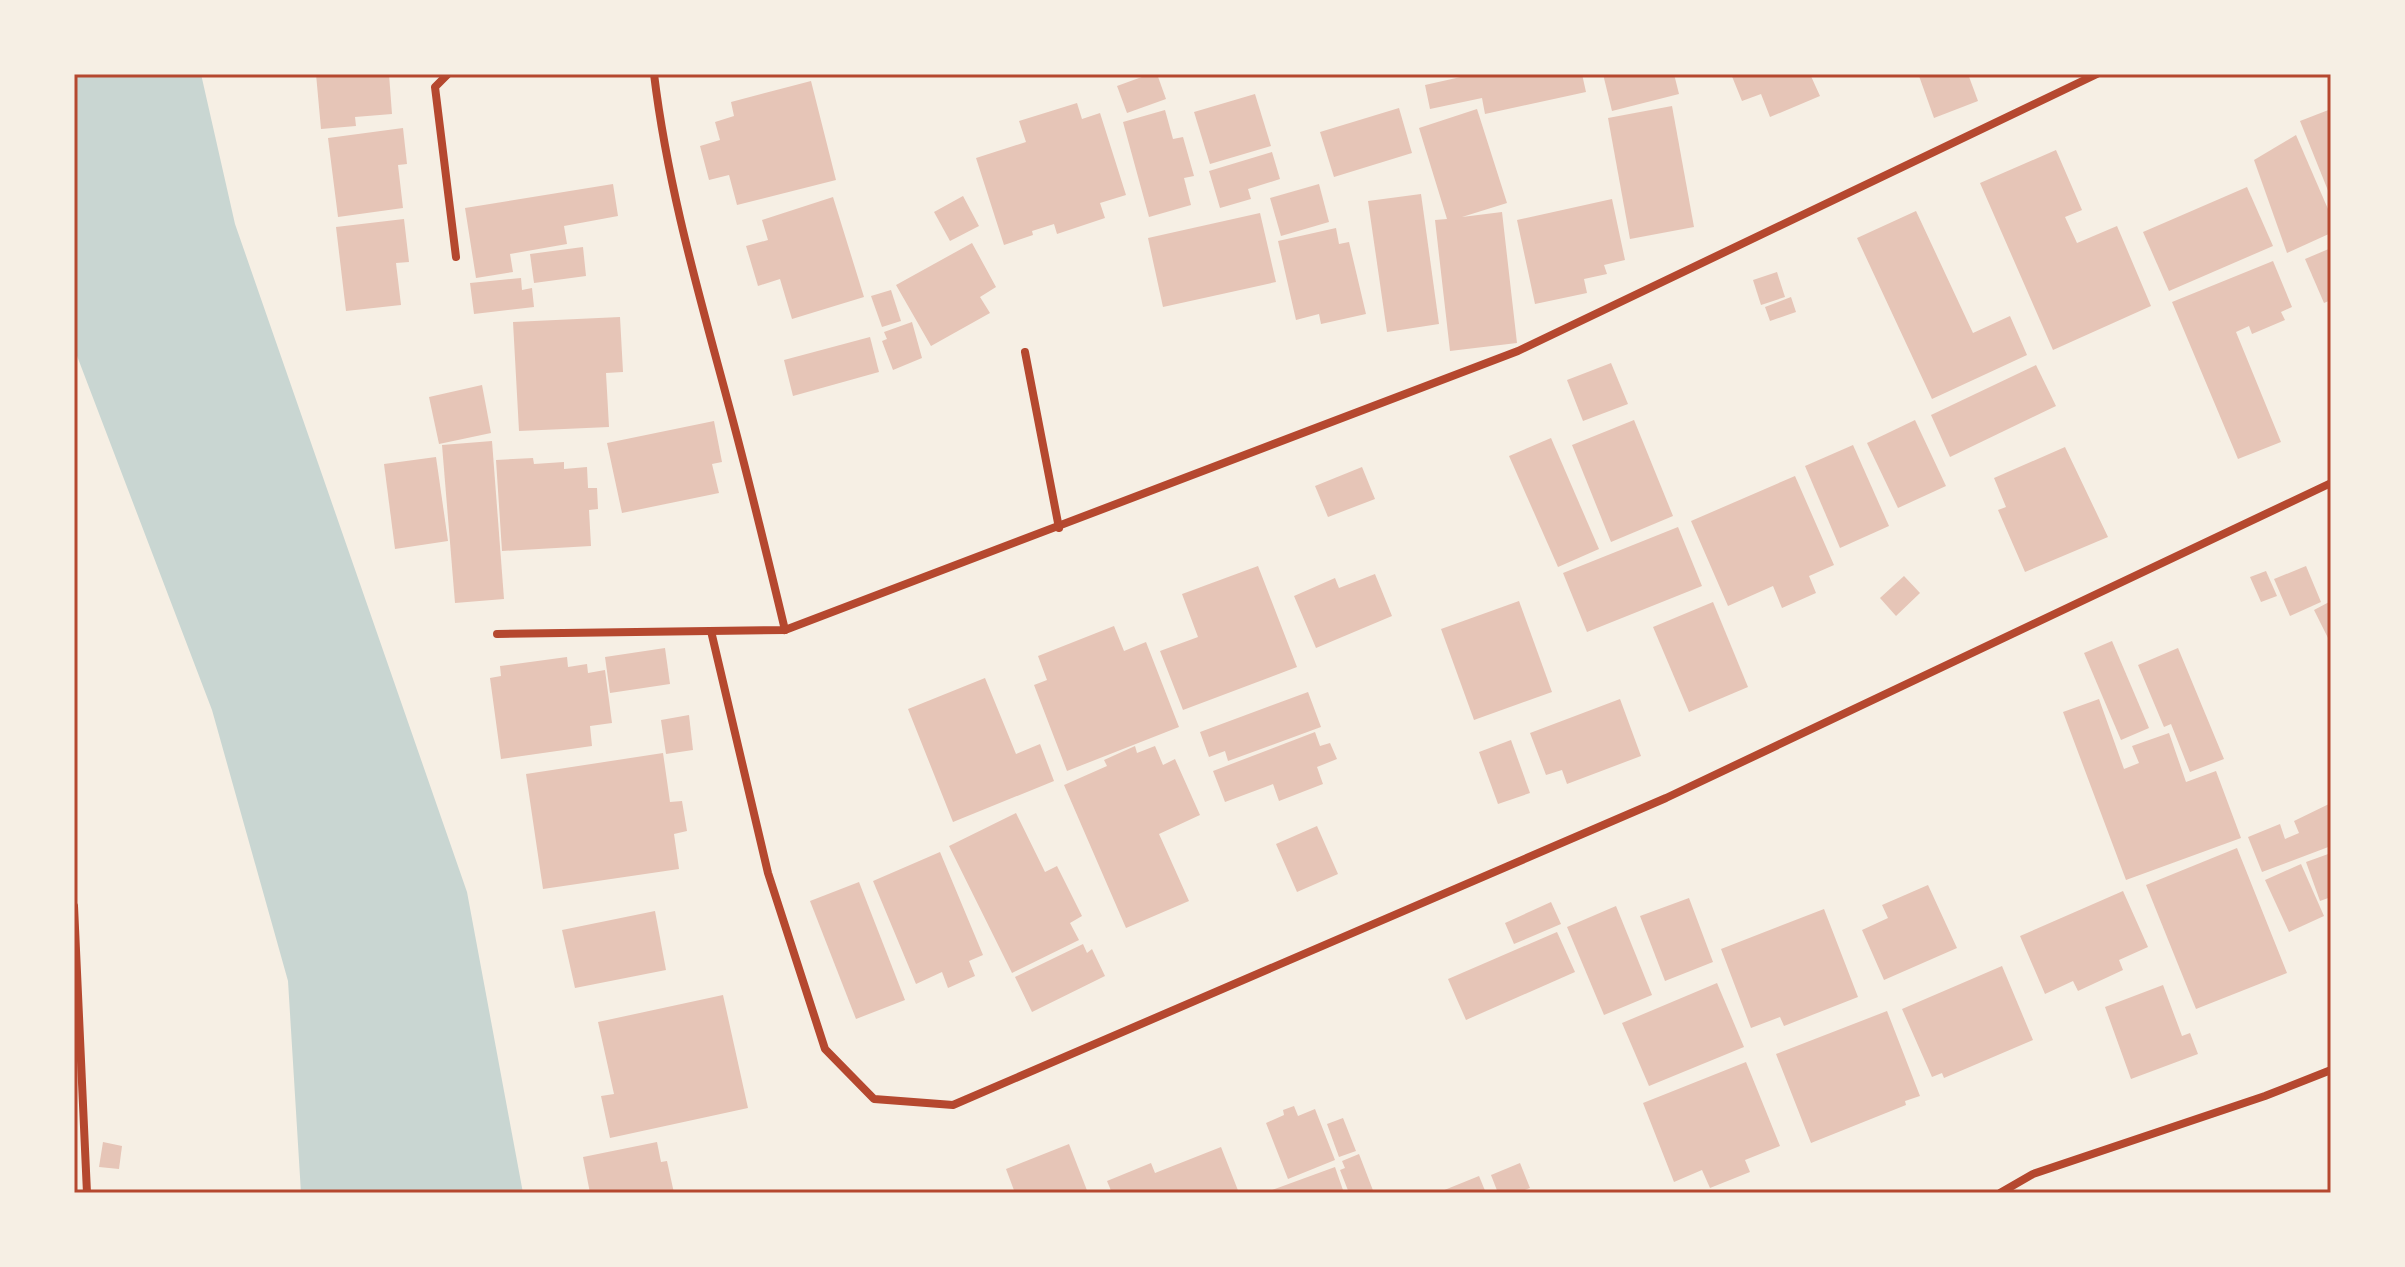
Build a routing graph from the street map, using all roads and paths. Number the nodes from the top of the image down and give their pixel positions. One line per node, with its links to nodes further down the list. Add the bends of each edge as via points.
1 (448, 74): 4 (street, via 435,87)
2 (654, 74): 8 (street, via 684,241)
3 (2097, 74): 7 (street, via 1518,351)
4 (456, 257)
5 (1025, 352): 7 (street)
6 (2331, 483): 9 (street, via 1666,798 953,1105 874,1099 825,1049 768,873)
7 (1059, 528): 8 (street)
8 (785, 630): 9 (street)
9 (711, 631): 10 (street)
10 (497, 634)
11 (74, 906): 13 (street)
12 (2331, 1070): 14 (street, via 2033,1174)
13 (87, 1193)
14 (2000, 1193)

